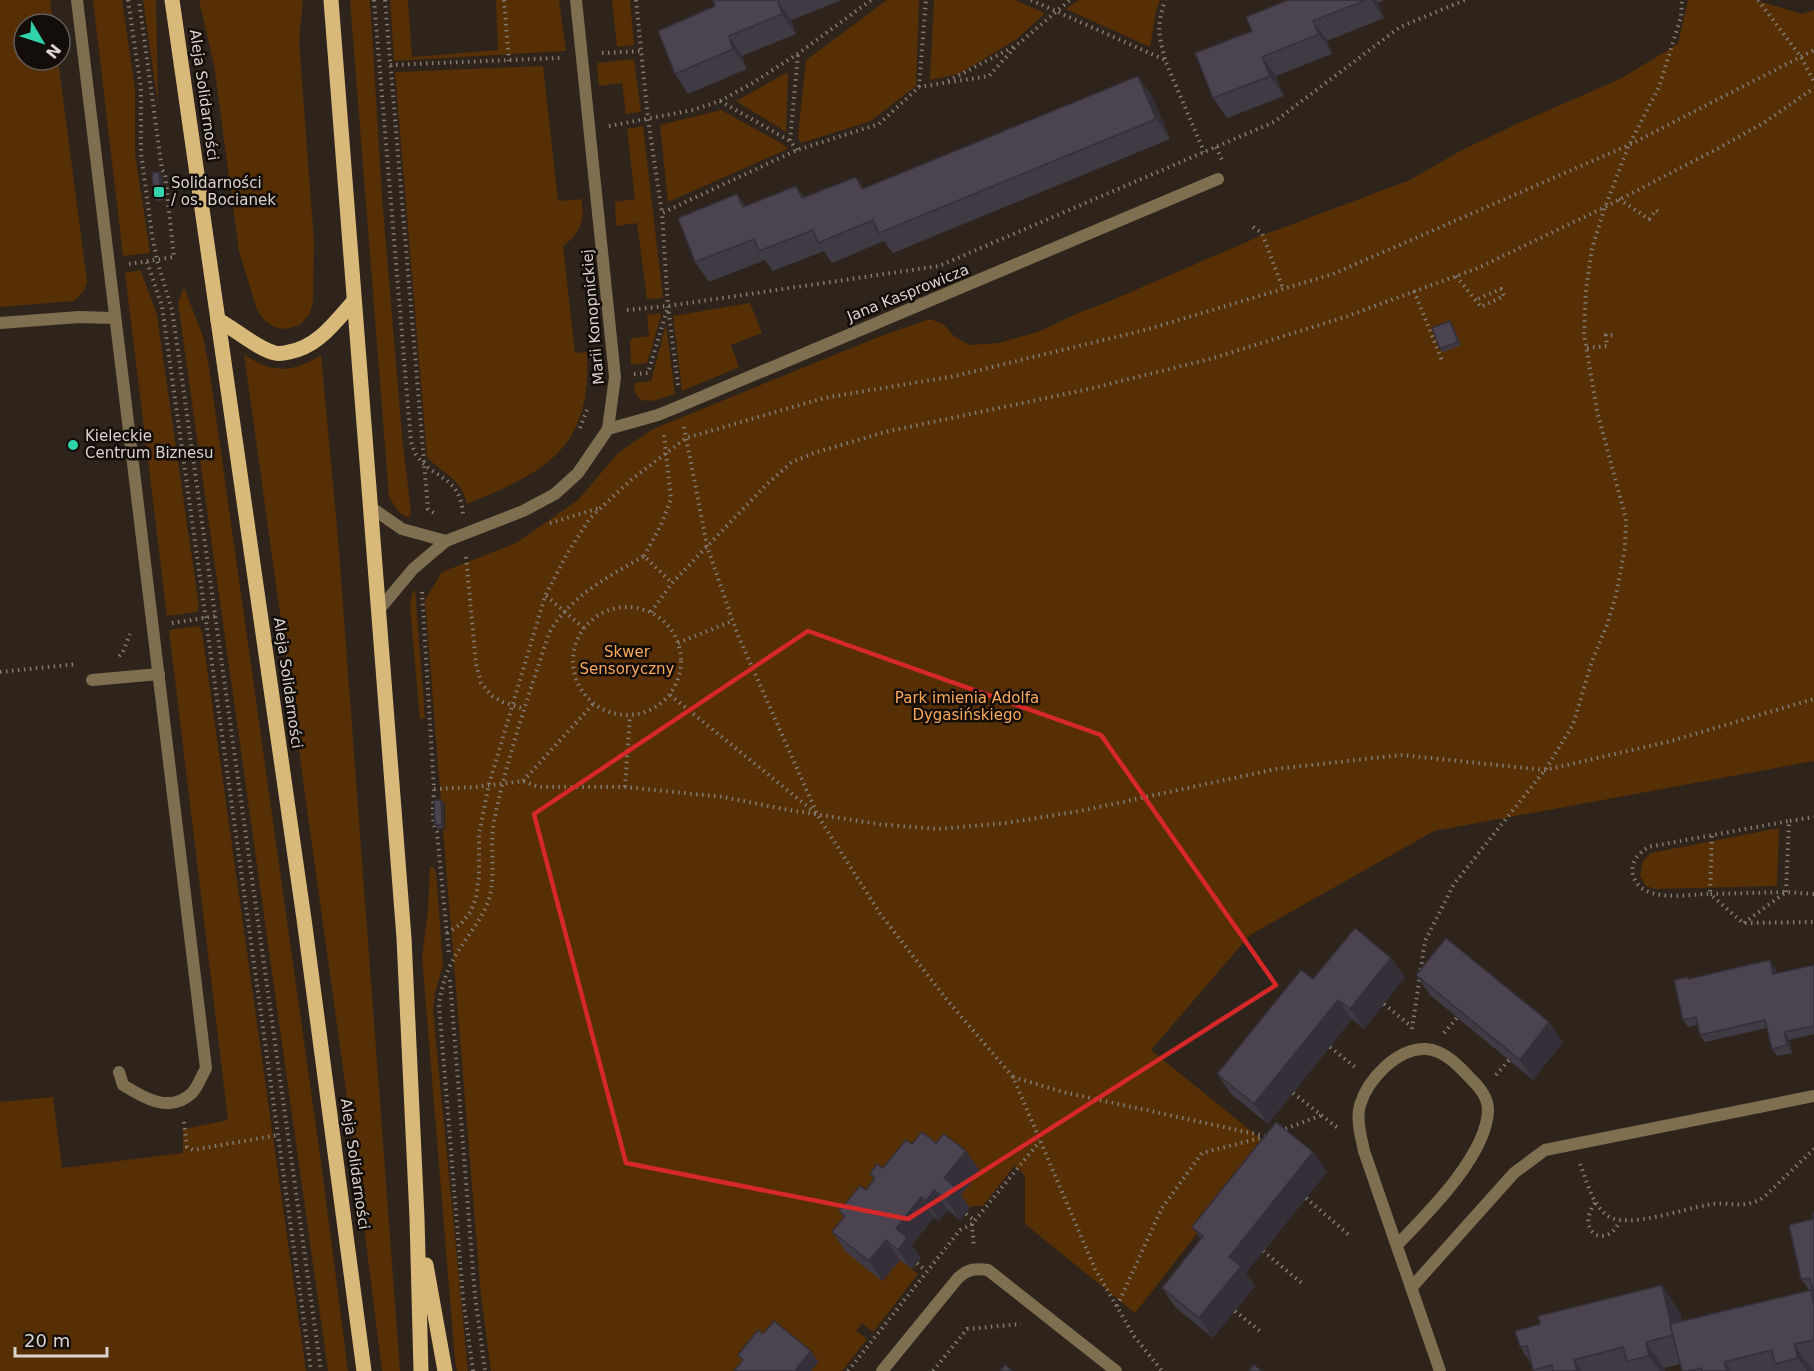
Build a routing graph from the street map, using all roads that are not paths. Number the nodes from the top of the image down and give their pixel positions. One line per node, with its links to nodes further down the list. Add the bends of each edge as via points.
1 (77, 0): 7 (street)
2 (172, 0): 8 (main road, Aleja Solidarności)
3 (331, 0): 6 (main road)
4 (576, 0): 10 (street, Marii Konopnickiej, via 615,377)
5 (1218, 179): 10 (street, Jana Kasprowicza, via 658,415)
6 (354, 301): 8 (main road, via 318,340 299,350 277,354); 11 (main road)
7 (114, 318): 9 (street); 14 (street)
8 (218, 320): 21 (main road, Aleja Solidarności)
9 (0, 323)
10 (608, 429): 12 (street, Marii Konopnickiej, via 578,473 555,494)
11 (369, 506): 12 (street, via 402,530); 13 (main road)
12 (446, 541): 13 (street, Marii Konopnickiej, via 413,568)
13 (378, 611): 18 (main road, via 404,938)
14 (159, 674): 15 (street); 16 (street, via 206,1068 193,1092 174,1104 148,1101 123,1085)
15 (92, 680)
16 (119, 1072)
17 (1814, 1096): 20 (street, via 1545,1150 1514,1173)
18 (417, 1218): 22 (main road); 23 (main road)
19 (1398, 1245): 19 (street, via 1467,1164 1480,1141 1488,1108 1482,1090 1454,1061 1428,1049 1413,1050 1391,1062 1373,1082 1360,1107 1364,1149); 20 (street)
20 (1412, 1287): 26 (street)
21 (364, 1371)
22 (421, 1371)
23 (445, 1371)
24 (882, 1371): 25 (street, via 957,1278 975,1268 988,1270)
25 (1116, 1371)
26 (1440, 1371)

